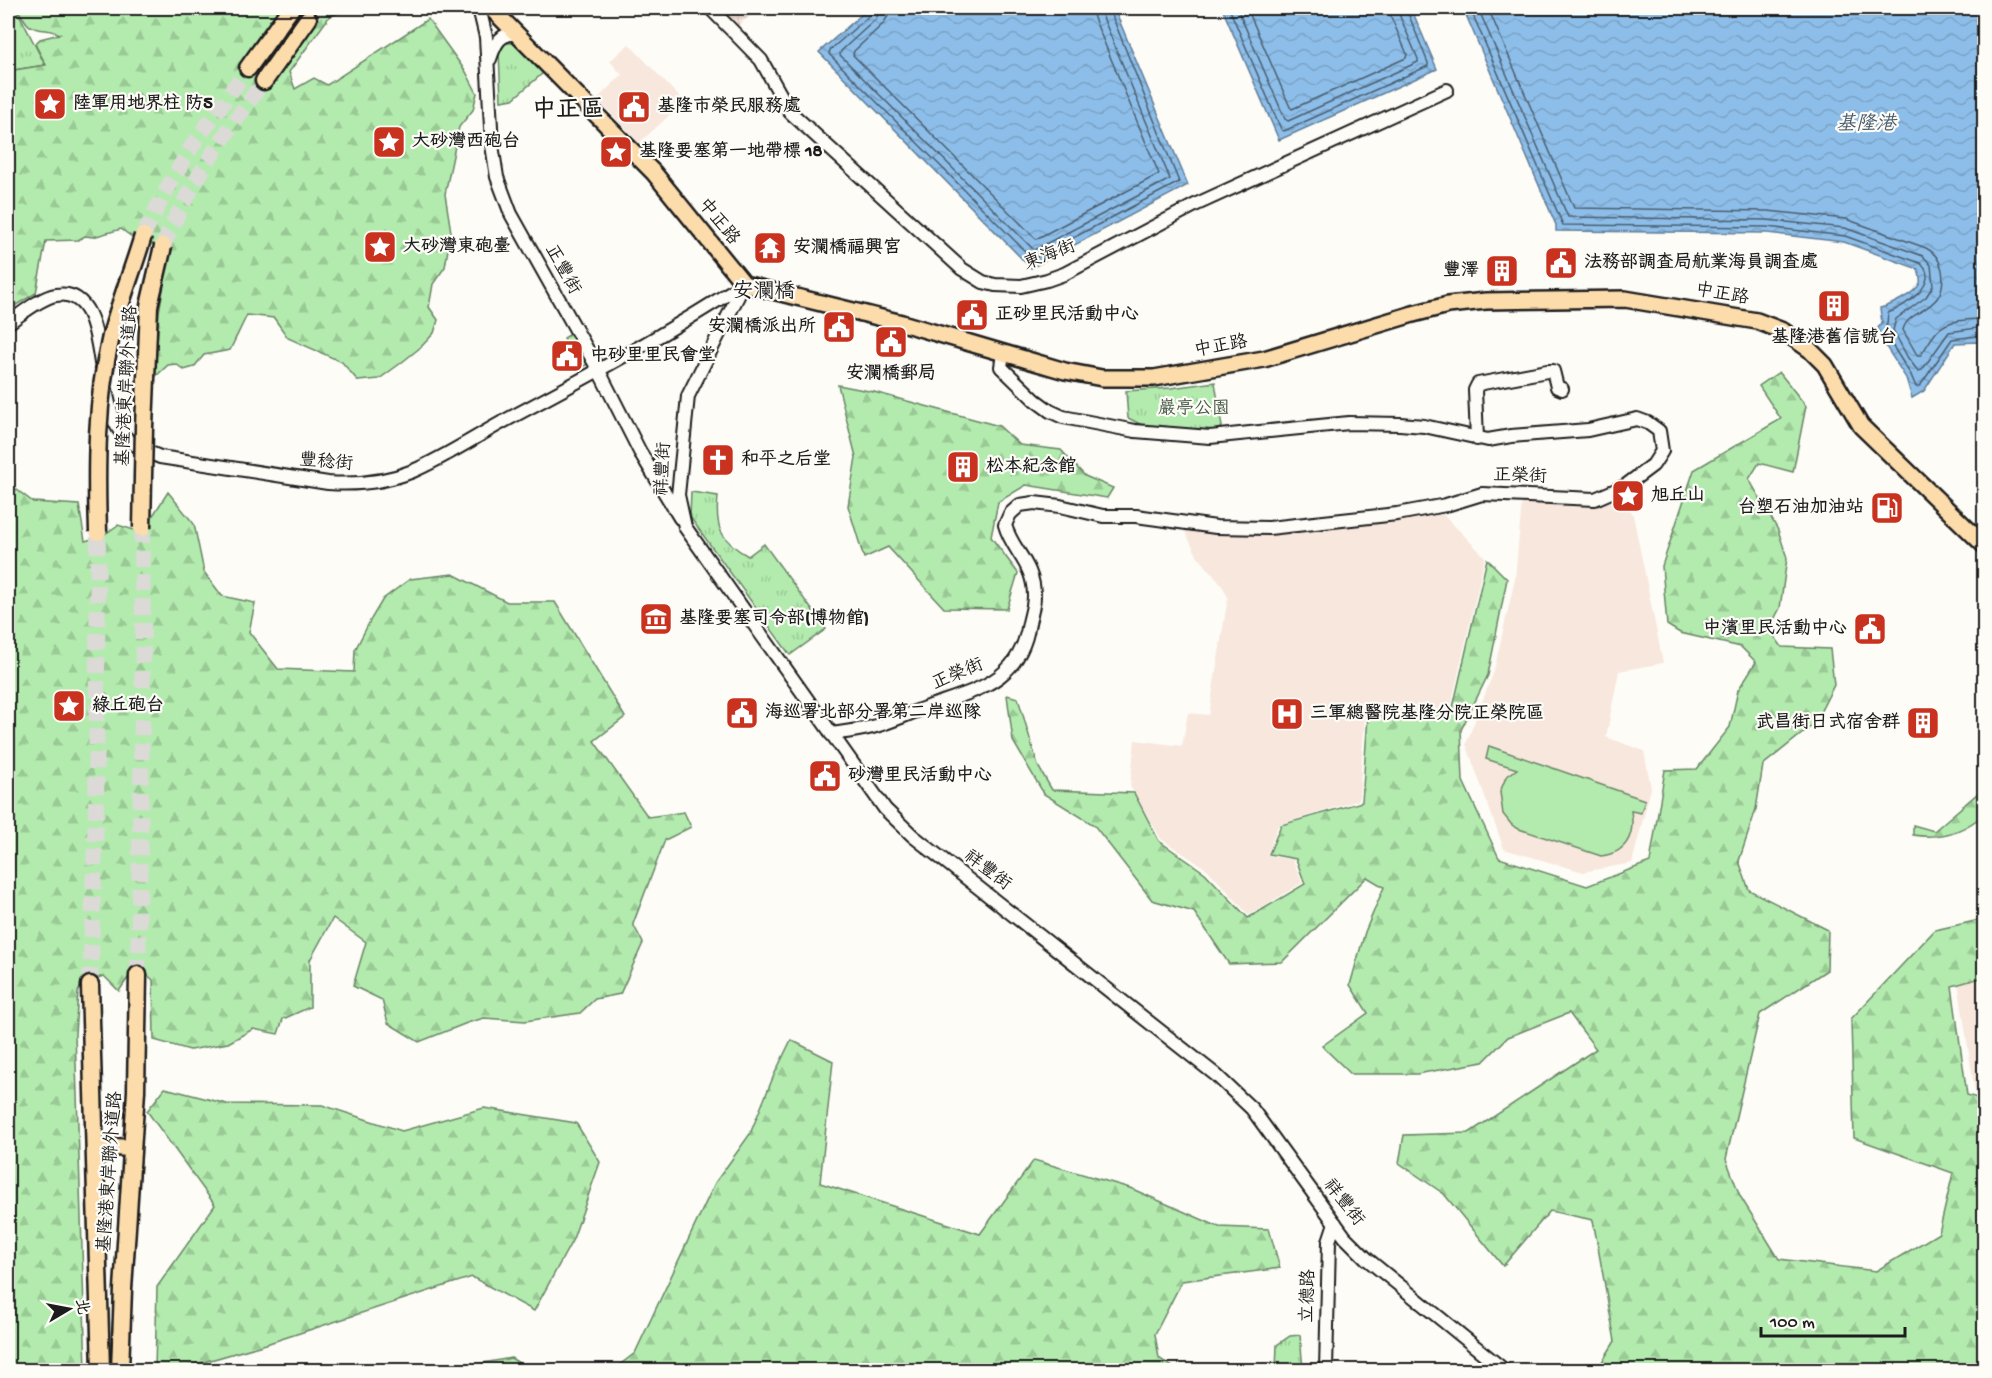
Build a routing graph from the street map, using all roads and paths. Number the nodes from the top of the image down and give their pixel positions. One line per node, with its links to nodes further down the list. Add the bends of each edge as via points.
1 (291, 8): 8 (highway)
2 (479, 8): 7 (street, 正豐街)
3 (491, 8): 6 (main road, 中正路)
4 (710, 8): 10 (street, 東海街, via 761,60 790,112 962,269 983,282 1002,285 1021,286 1064,274 1197,204)
5 (308, 19): 9 (highway)
6 (518, 34): 7 (street, via 500,37); 13 (main road, 中正路, via 654,173)
7 (488, 66): 16 (street, 正豐街, via 497,177 511,214)
8 (248, 68)
9 (264, 81)
10 (1447, 90)
11 (143, 236): 23 (highway, 基隆港東岸聯外道路, bridge, via 111,336 100,404)
12 (163, 246): 22 (highway, 基隆港東岸聯外道路, bridge, via 149,306)
13 (744, 284): 15 (main road, 中正路); 16 (street, 豐稔街); 19 (street, 祥豐街, via 688,396)
14 (8, 323): 16 (street, 豐稔街, via 55,295 78,299 93,321 114,422 130,443 141,449 160,457 328,483 369,483 413,471)
15 (1003, 353): 18 (street, 正榮街, via 1001,367 1050,411 1135,431 1210,436 1349,423 1400,424); 24 (main road, 中正路, via 1090,376 1146,378 1264,359 1413,314 1477,302 1625,298 1745,318 1775,327 1809,349 1825,365 1861,426)
16 (598, 369): 20 (street, 正豐街)
17 (1562, 389): 18 (street, via 1557,387 1553,371 1478,384)
18 (1477, 439): 25 (street, 正榮街, via 1587,430 1637,419 1659,431 1662,451 1653,465 1634,479 1595,499 1482,494 1397,514 1269,528 1216,527 1136,516 1103,516 1034,503 1020,505 1005,525 1029,570 1034,596 1023,647 1014,663 974,692 875,726)
19 (679, 480): 20 (street, via 673,486); 21 (street, 祥豐街)
20 (658, 482): 21 (street, 正豐街)
21 (685, 527): 25 (street, 祥豐街)
22 (142, 528)
23 (98, 532)
24 (1984, 545)
25 (831, 734): 30 (street, 祥豐街, via 885,809 913,836 1126,1002 1252,1109)
26 (138, 975): 29 (highway, 基隆港東岸聯外道路)
27 (90, 985): 28 (highway, 基隆港東岸聯外道路)
28 (95, 1146): 29 (highway); 31 (highway, 基隆港東岸聯外道路)
29 (131, 1148): 32 (highway, 基隆港東岸聯外道路)
30 (1335, 1223): 33 (street, 立德路, via 1329,1241); 34 (street, 祥豐街, via 1367,1260)
31 (102, 1371)
32 (120, 1371)
33 (1326, 1371)
34 (1504, 1371)

